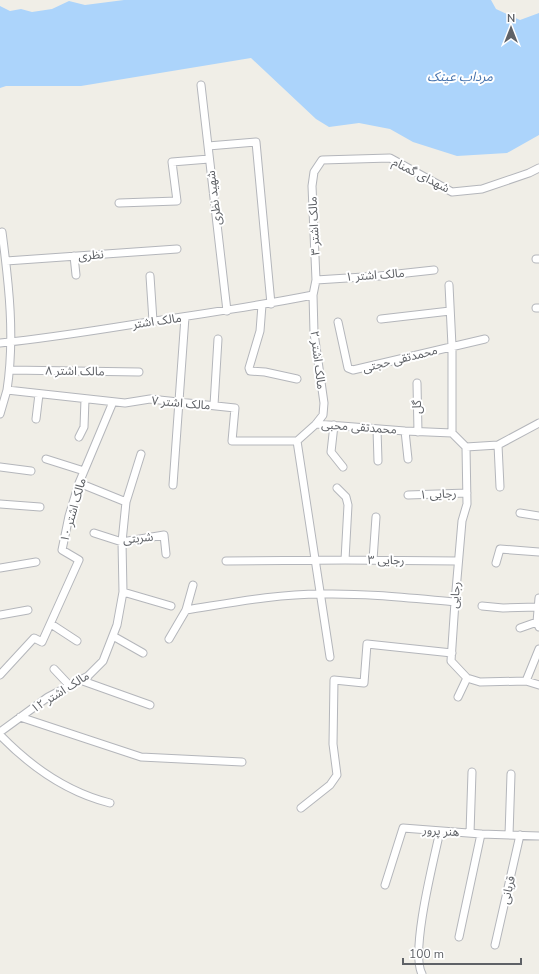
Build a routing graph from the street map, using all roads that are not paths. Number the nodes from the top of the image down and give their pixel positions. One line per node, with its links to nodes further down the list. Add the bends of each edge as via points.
1 (201, 85): 2 (street, شهید نظری)
2 (208, 146): 3 (street, شهید نظری); 17 (street, via 256,142)
3 (209, 159): 6 (street, via 172,162 176,201); 19 (street, شهید نظری)
4 (322, 160): 5 (street, شهدای گمنام, via 390,158 452,192 482,189); 14 (street, مالک اشتر ۳, via 314,172 312,186)
5 (539, 168)
6 (119, 203)
7 (2, 232): 10 (street)
8 (177, 249): 9 (street, نظری)
9 (74, 256): 10 (street, نظری); 12 (street)
10 (6, 261): 27 (street)
11 (434, 270): 14 (street, مالک اشتر ۱)
12 (76, 275)
13 (150, 276): 23 (street)
14 (316, 280): 16 (street, مالک اشتر ۳)
15 (449, 285): 20 (street, محمدتقی حجتی)
16 (313, 295): 17 (street, مالک اشتر); 43 (street, مالک اشتر ۲, via 314,332 324,403 323,415)
17 (271, 304): 18 (street, مالک اشتر)
18 (262, 305): 19 (street, مالک اشتر); 32 (street, via 260,331 250,371)
19 (227, 311): 21 (street, مالک اشتر)
20 (450, 311): 22 (street); 29 (street, محمدتقی حجتی)
21 (185, 317): 23 (street, مالک اشتر); 37 (street)
22 (381, 319)
23 (153, 321): 27 (street, مالک اشتر)
24 (338, 322): 29 (street, محمدتقی حجتی, via 348,368 353,370)
25 (218, 339): 39 (street)
26 (485, 339): 29 (street)
27 (11, 342): 28 (street, مالک اشتر); 30 (street)
28 (0, 343)
29 (452, 346): 48 (street, محمدتقی حجتی)
30 (10, 370): 31 (street, مالک اشتر ۸); 34 (street)
31 (139, 372)
32 (297, 379)
33 (417, 383): 47 (street, گل)
34 (7, 390): 35 (street, مالک اشتر ۷); 40 (street)
35 (39, 394): 36 (street, مالک اشتر ۷); 41 (street)
36 (85, 399): 38 (street, مالک اشتر ۷); 49 (street, via 84,427)
37 (180, 401): 38 (street, مالک اشتر ۷, via 150,399); 39 (street, مالک اشتر ۷); 62 (street)
38 (113, 402): 60 (street, مالک اشتر ۱۰)
39 (214, 405): 50 (street, مالک اشتر ۷, via 235,408 232,441)
40 (0, 414)
41 (36, 419)
42 (539, 423): 51 (street)
43 (316, 424): 44 (street, محمدتقی محبی); 50 (street, محمدتقی محبی)
44 (334, 425): 45 (street, محمدتقی محبی); 58 (street, via 331,452)
45 (377, 429): 46 (street, محمدتقی محبی); 56 (street)
46 (405, 431): 47 (street, محمدتقی محبی); 55 (street)
47 (418, 432): 48 (street, محمدتقی محبی)
48 (452, 433): 52 (street)
49 (79, 437)
50 (297, 441): 78 (street)
51 (498, 445): 52 (street); 63 (street)
52 (466, 447): 65 (street, رجایی)
53 (141, 454): 67 (street, مالک اشتر ۱۲)
54 (46, 459): 60 (street)
55 (408, 459)
56 (378, 461)
57 (0, 467): 59 (street)
58 (343, 467)
59 (31, 471)
60 (84, 471): 61 (street, مالک اشتر ۱۰)
61 (79, 483): 67 (street); 96 (street, مالک اشتر ۱۰, via 62,550 79,560)
62 (173, 485)
63 (500, 487)
64 (337, 488): 79 (street, via 346,497 348,505)
65 (467, 492): 66 (street, رجایی ۱); 81 (street, رجایی)
66 (408, 495)
67 (126, 502): 74 (street, مالک اشتر ۱۲)
68 (0, 504): 69 (street)
69 (40, 507)
70 (520, 513): 71 (street)
71 (539, 516)
72 (376, 517): 80 (street)
73 (94, 533): 74 (street, شربتی)
74 (122, 542): 76 (street, شربتی, via 164,535); 86 (street, مالک اشتر ۱۲)
75 (539, 552): 83 (street, via 500,549)
76 (166, 554)
77 (226, 560): 78 (street, رجایی ۳)
78 (314, 560): 79 (street, رجایی ۳); 87 (street)
79 (345, 560): 80 (street, رجایی ۳)
80 (373, 560): 81 (street, رجایی ۳)
81 (458, 561): 89 (street, رجایی)
82 (36, 562): 84 (street)
83 (496, 563)
84 (0, 565)
85 (193, 585): 94 (street)
86 (123, 592): 90 (street); 99 (street, مالک اشتر ۱۲)
87 (321, 594): 89 (street); 94 (street, via 263,598); 105 (street)
88 (539, 598): 92 (street)
89 (454, 602): 104 (street, رجایی)
90 (171, 606)
91 (482, 606): 92 (street)
92 (538, 607): 97 (street)
93 (28, 610): 95 (street)
94 (186, 610): 100 (street)
95 (0, 615)
96 (51, 624): 101 (street); 107 (street, مالک اشتر ۱۰, via 42,642 34,638)
97 (538, 625): 98 (street)
98 (520, 628)
99 (113, 636): 103 (street); 109 (street, مالک اشتر ۱۲, via 103,660 88,676)
100 (169, 639)
101 (77, 641)
102 (539, 649): 110 (street)
103 (143, 653)
104 (452, 653): 108 (street, رجایی, via 452,660); 121 (street, via 367,644 364,683 334,680 333,744 337,775 330,786)
105 (330, 657)
106 (54, 669): 112 (street)
107 (0, 675)
108 (467, 678): 110 (street, via 480,682); 113 (street)
109 (80, 680): 112 (street, مالک اشتر ۱۲); 114 (street)
110 (526, 681): 111 (street)
111 (539, 685)
112 (70, 686): 115 (street, مالک اشتر ۱۲, via 48,697)
113 (458, 697)
114 (150, 705)
115 (20, 717): 116 (street, مالک اشتر ۱۲); 117 (street, via 141,757)
116 (0, 733): 120 (street, via 30,763 67,788)
117 (242, 762)
118 (472, 772): 123 (street)
119 (511, 774): 125 (street)
120 (110, 803)
121 (301, 808)
122 (440, 831): 123 (street, هنر پرور); 128 (street, هنر پرور, via 403,828); 131 (street, via 419,934 419,968)
123 (470, 833): 124 (street, هنر پرور)
124 (481, 834): 125 (street, هنر پرور); 129 (street)
125 (509, 835): 126 (street, هنر پرور)
126 (520, 836): 127 (street, هنر پرور); 130 (street, قربانی)
127 (539, 836)
128 (384, 885)
129 (459, 937)
130 (495, 945)
131 (422, 974)

